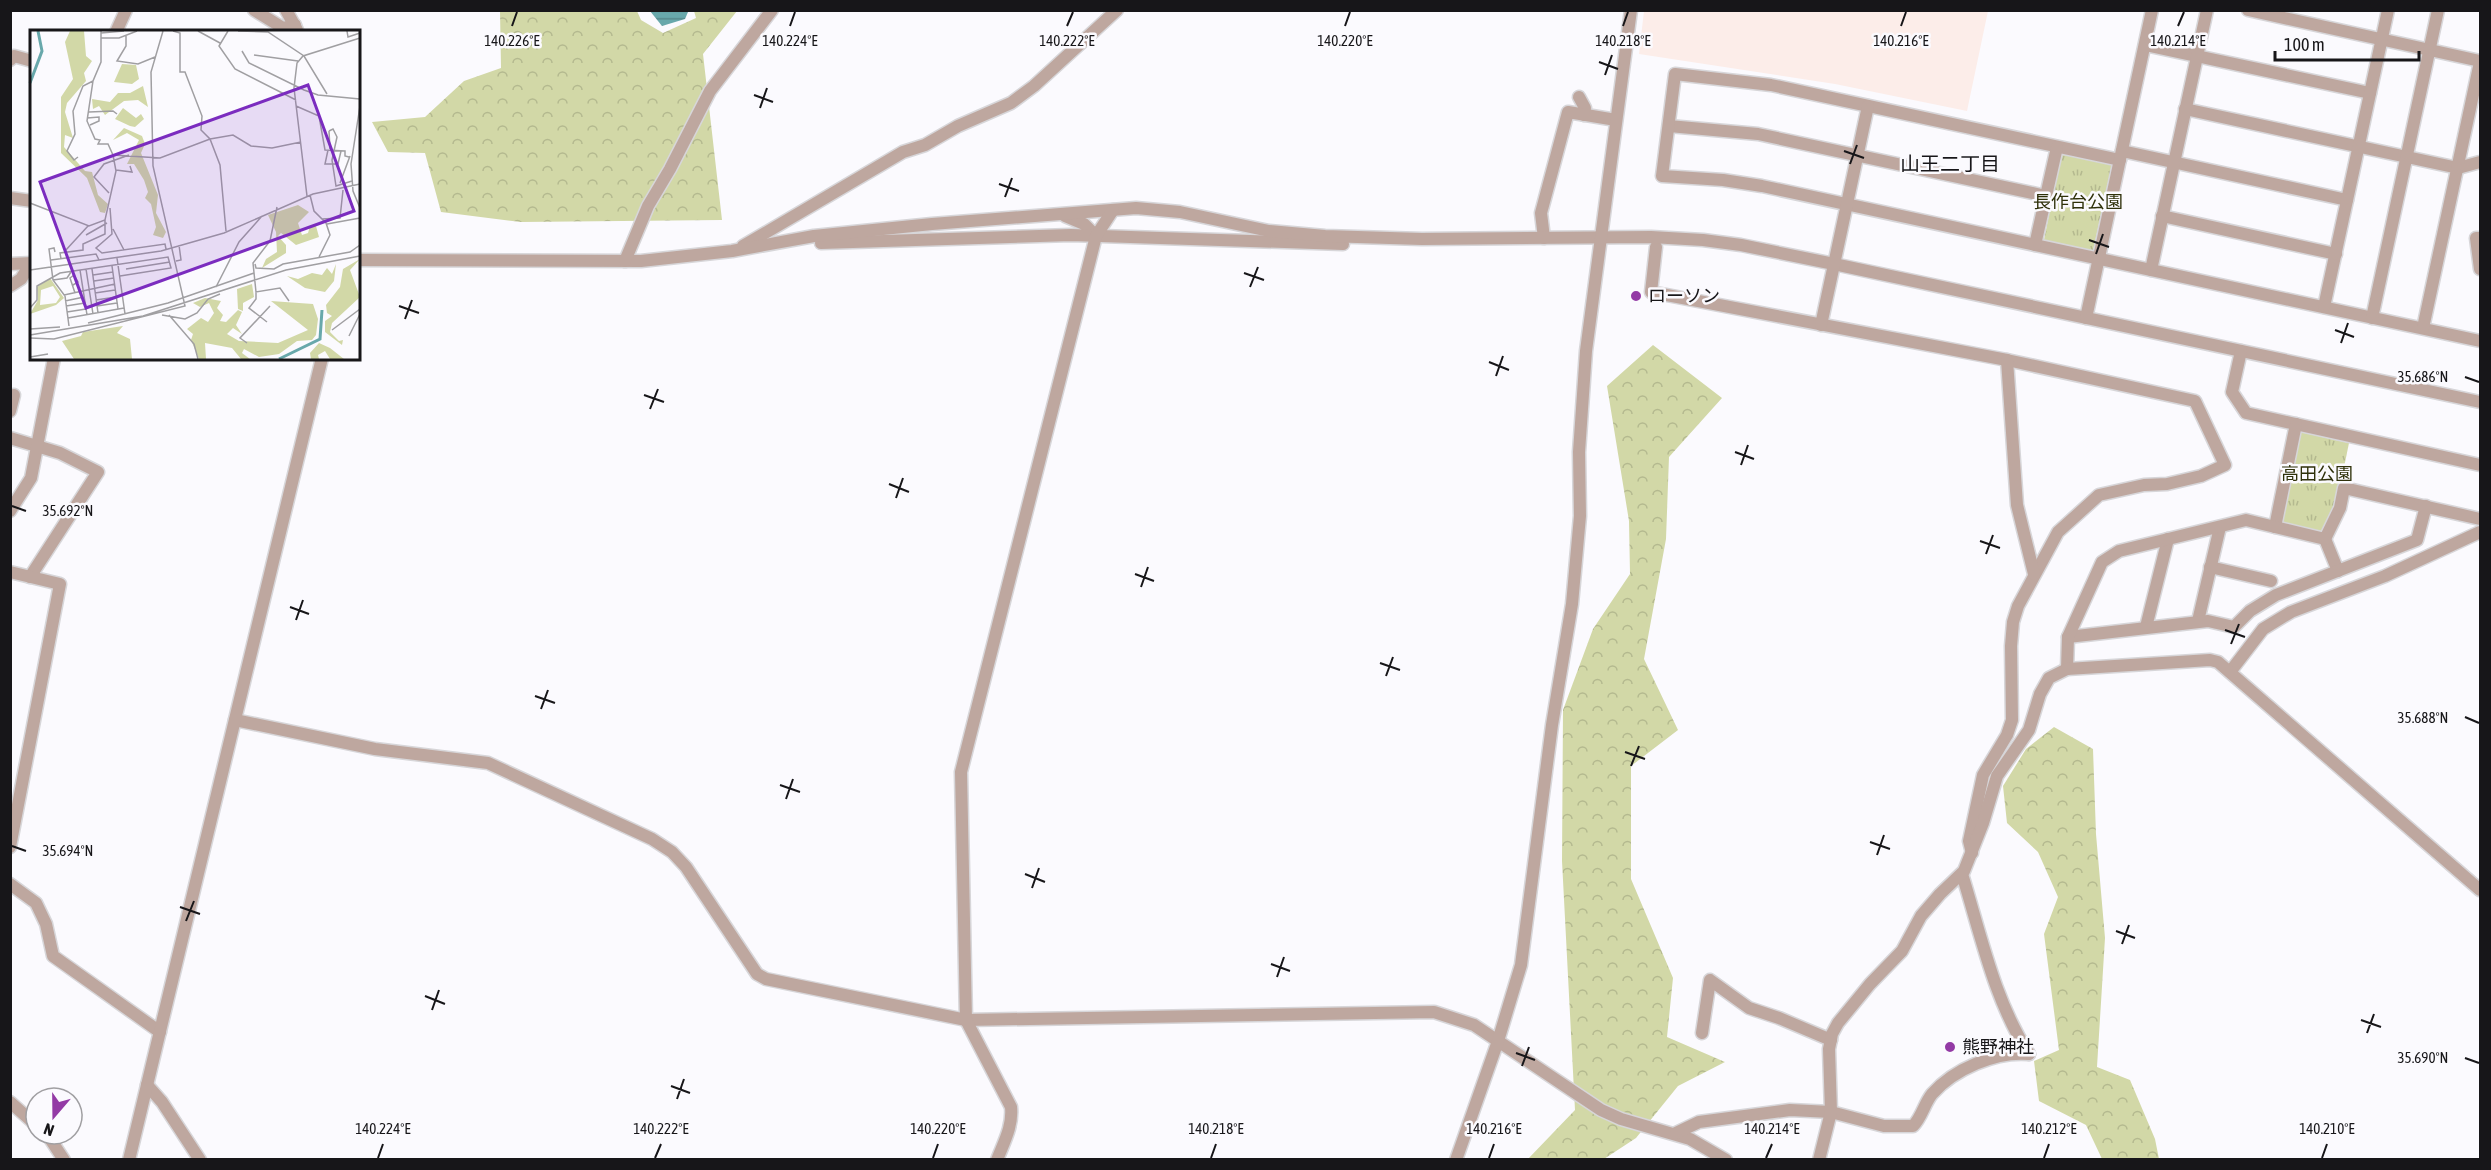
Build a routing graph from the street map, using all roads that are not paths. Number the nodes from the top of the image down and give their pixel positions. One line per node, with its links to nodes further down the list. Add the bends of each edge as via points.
1 (126, 10): 13 (street)
2 (254, 10): 12 (street, via 283,28)
3 (286, 10): 12 (street)
4 (772, 10): 57 (street, via 710,91 648,206)
5 (1117, 10): 53 (street, via 1011,103 958,126 925,146 903,152)
6 (1630, 10): 27 (street)
7 (2152, 10): 15 (street)
8 (2207, 10): 17 (street)
9 (2248, 10): 14 (street)
10 (2388, 10): 14 (street)
11 (2438, 10): 16 (street)
12 (296, 28)
13 (117, 30)
14 (2382, 39): 16 (street); 21 (street)
15 (2145, 45): 17 (street); 32 (street)
16 (2430, 50): 20 (street); 33 (street)
17 (2197, 56): 21 (street); 25 (street)
18 (10, 60): 19 (street, via 14,56)
19 (30, 60)
20 (2481, 61): 22 (street)
21 (2370, 93): 30 (street)
22 (2477, 96): 36 (street)
23 (1579, 97): 26 (street)
24 (1868, 106): 28 (street, via 1771,85 1675,74); 29 (street); 31 (street)
25 (2185, 109): 30 (street); 34 (street)
26 (1584, 115): 27 (street); 47 (street, via 1568,112 1541,213)
27 (1616, 120): 48 (street)
28 (1669, 126): 31 (street, via 1758,134); 41 (street, via 1662,176 1752,184)
29 (2057, 147): 32 (street); 37 (street)
30 (2359, 147): 33 (street); 40 (street)
31 (1859, 155): 37 (street); 41 (street)
32 (2121, 156): 34 (street); 55 (street)
33 (2407, 157): 36 (street); 67 (street)
34 (2174, 162): 40 (street); 44 (street)
35 (2481, 162): 36 (street)
36 (2458, 168): 69 (street)
37 (2046, 196): 51 (street)
38 (10, 198): 39 (street)
39 (30, 198)
40 (2348, 200): 54 (street)
41 (1848, 205): 51 (street); 60 (street)
42 (1113, 210): 43 (street); 45 (street); 46 (street, via 1180,212 1269,231)
43 (1062, 214): 45 (street, via 1084,224); 50 (street, via 814,236)
44 (2162, 216): 54 (street); 63 (street)
45 (1096, 236): 46 (street, via 1327,244 1399,243); 50 (street); 107 (street, via 961,772)
46 (1422, 238): 47 (street)
47 (1544, 238): 48 (street)
48 (1600, 238): 60 (street, via 1651,237 1741,244); 111 (street, via 1582,398 1580,516 1572,604 1521,965)
49 (2481, 238): 62 (street, via 2476,238)
50 (769, 244): 53 (street)
51 (2036, 245): 55 (street)
52 (1656, 247): 68 (street, via 1651,292)
53 (732, 252): 57 (street)
54 (2336, 254): 65 (street)
55 (2099, 259): 63 (street); 66 (street)
56 (360, 260): 57 (street)
57 (625, 261)
58 (30, 263): 59 (street)
59 (10, 264)
60 (1834, 264): 66 (street); 68 (street)
61 (30, 266): 64 (street)
62 (2481, 269)
63 (2151, 270): 65 (street)
64 (10, 286)
65 (2324, 307): 67 (street)
66 (2086, 318): 71 (street)
67 (2372, 318): 69 (street)
68 (1821, 325): 74 (street)
69 (2423, 328): 70 (street)
70 (2481, 341)
71 (2241, 351): 76 (street); 78 (street, via 2232,393 2246,413)
72 (54, 360): 80 (street)
73 (322, 360): 101 (street)
74 (2007, 360): 93 (street, via 2017,505); 93 (street, via 2195,401 2225,465 2167,484 2098,495 2058,532)
75 (14, 395): 77 (street)
76 (2481, 402)
77 (10, 411)
78 (2296, 424): 81 (street); 86 (street)
79 (10, 438): 80 (street)
80 (37, 446): 83 (street, via 31,478); 94 (street, via 98,472)
81 (2481, 465)
82 (2426, 506): 84 (street); 88 (street, via 2344,488 2337,515); 91 (street, via 2418,540)
83 (10, 511)
84 (2481, 519)
85 (2220, 527): 86 (street, via 2246,520); 89 (street); 90 (street)
86 (2275, 527): 88 (street)
87 (2481, 532): 100 (street, via 2385,576 2291,612 2263,629)
88 (2325, 538): 91 (street)
89 (2168, 539): 97 (street); 98 (street, via 2119,551 2102,562)
90 (2210, 567): 95 (street); 96 (street)
91 (2338, 571): 96 (street, via 2276,595 2250,611 2234,627)
92 (10, 572): 94 (street)
93 (2034, 574): 103 (street, via 2013,622 2012,720 1983,775 1969,841)
94 (30, 577): 102 (street, via 60,584)
95 (2271, 581)
96 (2198, 621): 97 (street)
97 (2146, 627): 98 (street)
98 (2068, 637): 99 (street)
99 (2067, 669): 100 (street, via 2210,660); 103 (street, via 2049,678 2030,730 1997,776)
100 (2230, 672): 106 (street)
101 (235, 720): 107 (street, via 375,749 488,763 672,852 757,974 766,979); 108 (street)
102 (10, 847)
103 (1972, 853): 104 (street)
104 (1962, 874): 110 (street, via 1921,916 1902,951 1838,1023); 114 (street, via 2001,1000 2029,1054 2003,1054 1948,1079 1931,1095 1913,1126 1884,1126)
105 (10, 884): 108 (street, via 36,903 46,924 53,956)
106 (2481, 891)
107 (966, 1020): 111 (street, via 1418,1011 1474,1025); 121 (street, via 1011,1107 1011,1126)
108 (160, 1032): 112 (street)
109 (1702, 1033): 110 (street, via 1710,980 1749,1008)
110 (1831, 1040): 114 (street)
111 (1498, 1041): 116 (street, via 1600,1110); 122 (street)
112 (147, 1085): 119 (street); 120 (street)
113 (10, 1102): 115 (street)
114 (1831, 1112): 116 (street, via 1790,1110 1699,1122); 124 (street)
115 (24, 1114)
116 (1676, 1133): 123 (street)
117 (55, 1146): 118 (street)
118 (64, 1160)
119 (129, 1160)
120 (200, 1160)
121 (996, 1160)
122 (1456, 1160)
123 (1726, 1160)
124 (1820, 1160)

